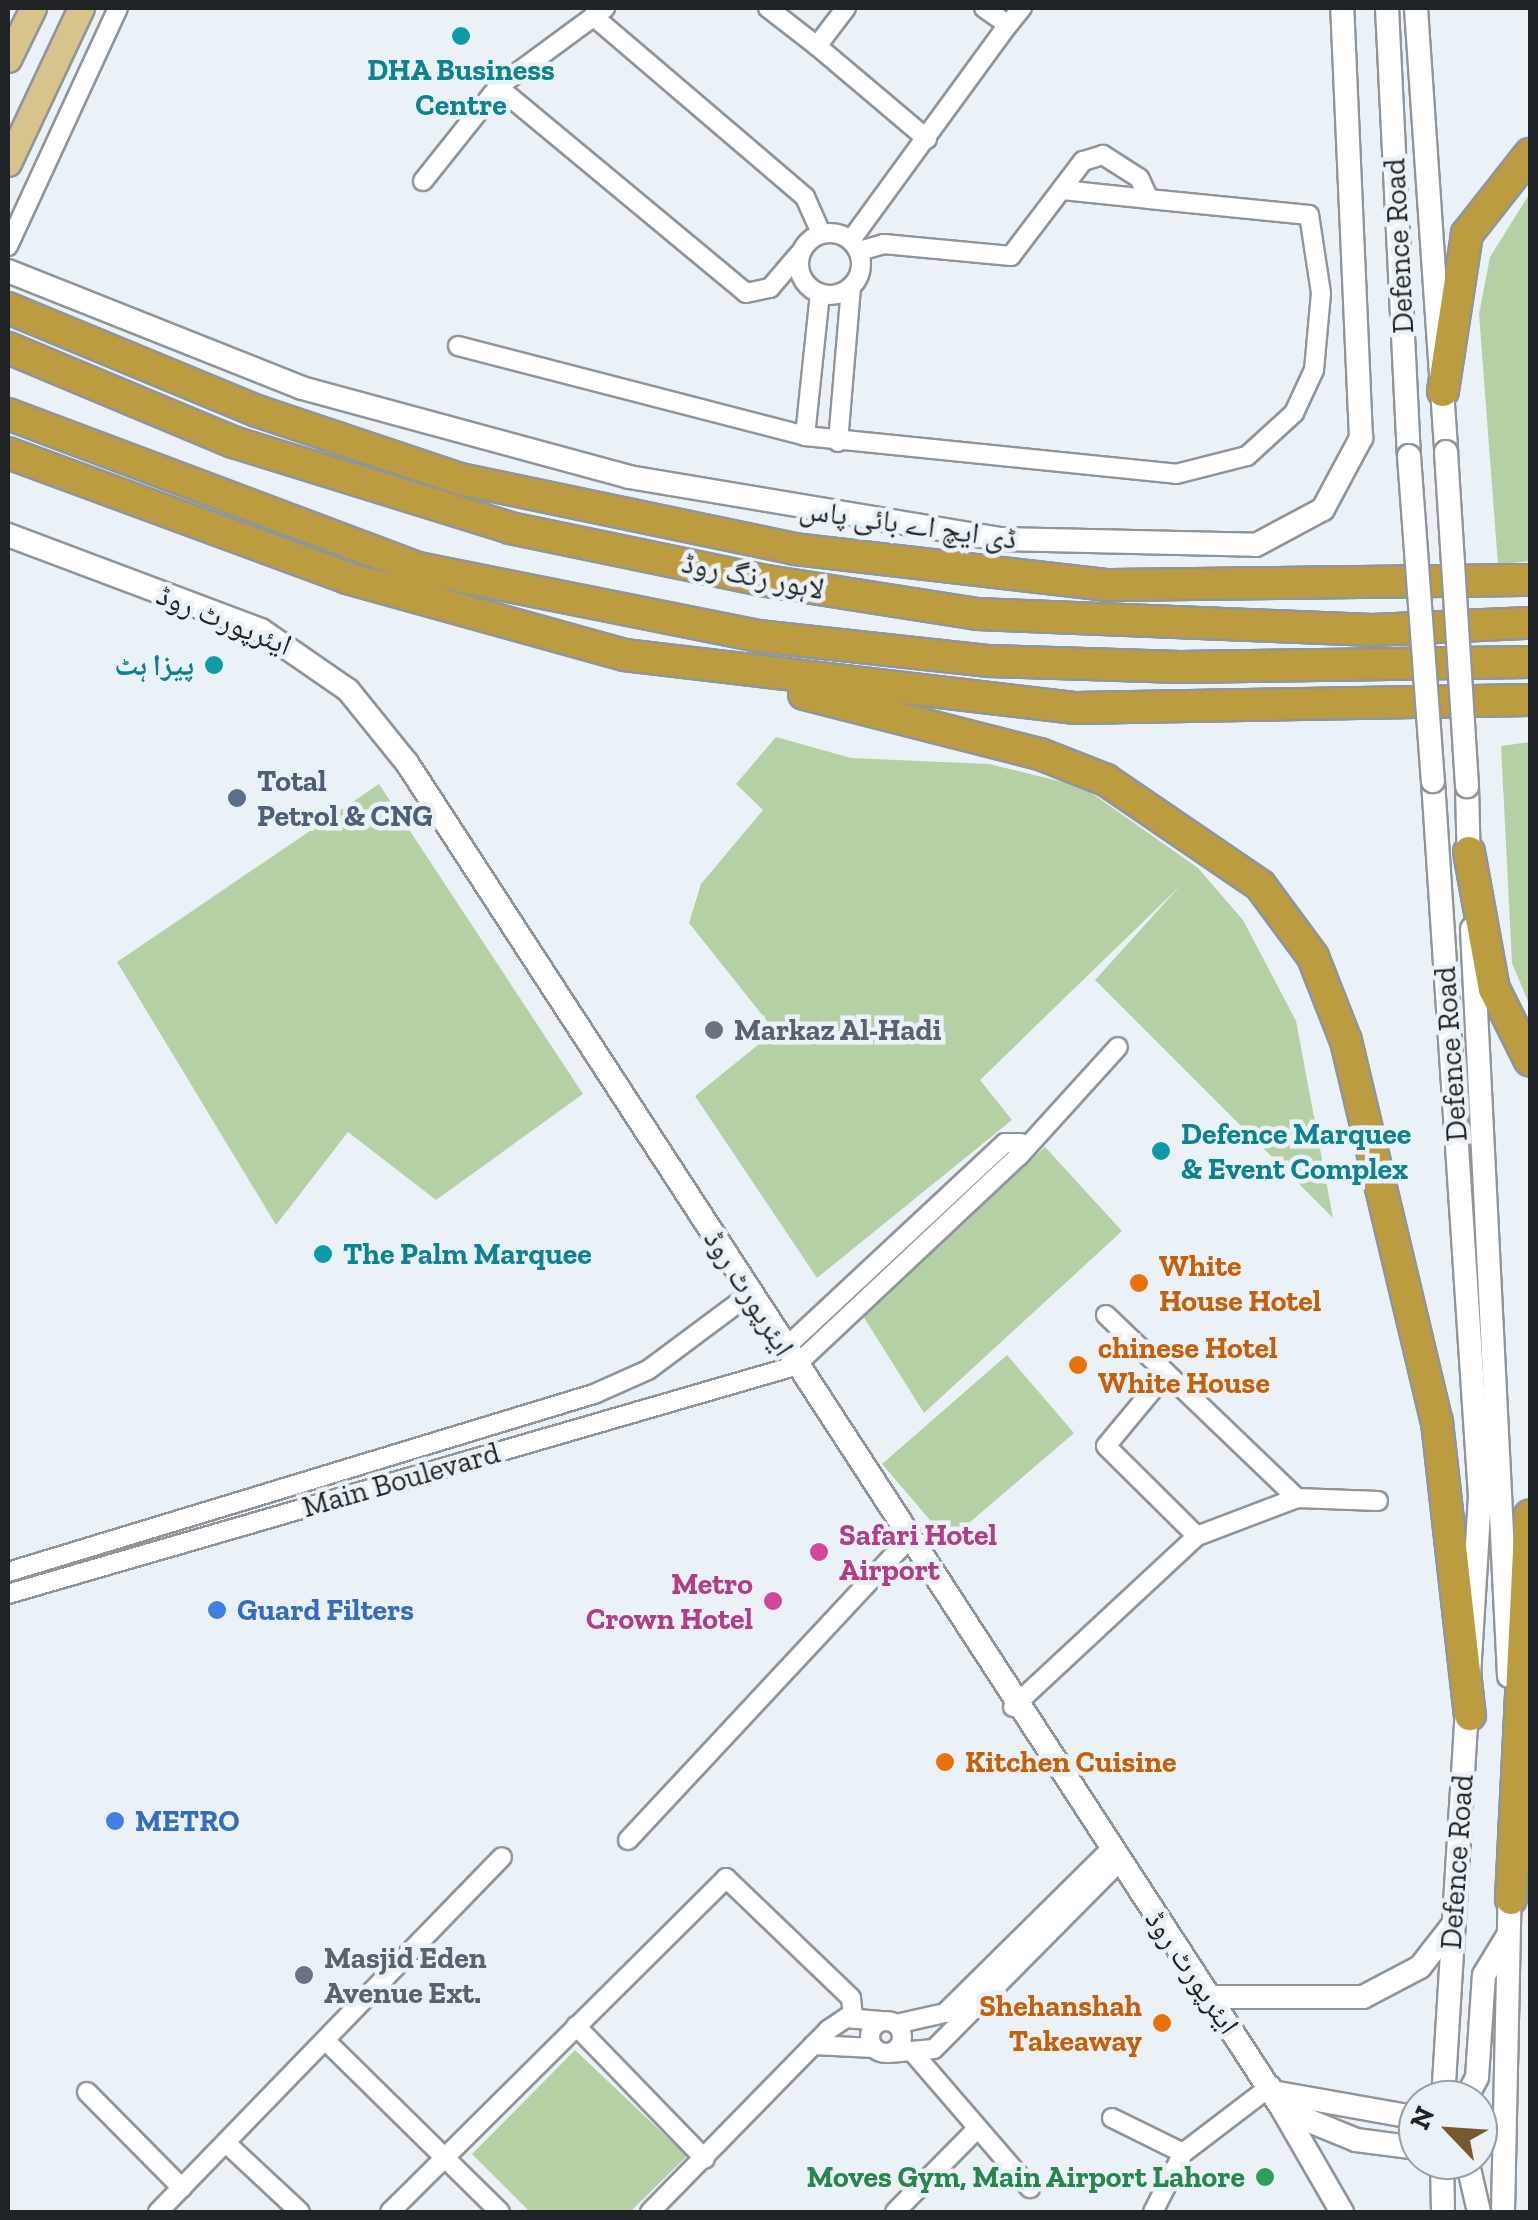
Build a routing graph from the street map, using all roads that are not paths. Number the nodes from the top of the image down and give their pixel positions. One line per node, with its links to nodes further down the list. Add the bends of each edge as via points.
1 (33, 8): 14 (main road)
2 (80, 8): 18 (main road)
3 (118, 8): 23 (street)
4 (768, 8): 13 (street)
5 (846, 8): 13 (street)
6 (984, 8): 12 (street)
7 (1022, 8): 12 (street)
8 (1342, 8): 26 (main road, ڈی ایچ اے بائی پاس, via 1361,438 1322,510 1256,544 1001,539 629,477 320,394)
9 (1387, 8): 58 (main road, Defence Road, bridge, via 1409,456 1480,1496)
10 (1416, 8): 32 (main road, Defence Road)
11 (599, 12): 15 (street); 22 (street, via 806,197)
12 (1008, 25): 16 (street)
13 (817, 46): 16 (street)
14 (8, 59)
15 (498, 87): 19 (street); 25 (street, via 746,294 770,288)
16 (927, 139): 24 (street)
17 (1530, 154): 32 (highway, via 1468,234)
18 (8, 163)
19 (423, 181)
20 (1062, 190): 21 (street); 21 (street, via 1083,161 1103,154 1139,178); 24 (street, via 1011,256)
21 (1149, 199): 35 (street, via 1298,210 1314,220 1321,293 1314,370 1294,413 1247,456 1176,474)
22 (821, 233): 24 (street); 25 (street)
23 (8, 246)
24 (855, 246): 27 (street)
25 (799, 254): 28 (street, via 806,285)
26 (8, 271)
27 (851, 287): 28 (street); 35 (street)
28 (820, 294): 34 (street)
29 (8, 308): 38 (highway, via 257,411 460,479 795,550 1106,584)
30 (458, 346): 34 (street)
31 (8, 348): 39 (highway, لاہور رنگ روڈ, via 233,442 510,528 767,581 977,614 1373,630)
32 (1443, 391): 43 (main road, Defence Road, bridge)
33 (8, 414): 40 (highway, لاہور رنگ روڈ, via 418,568 739,632 1047,663)
34 (805, 436): 35 (street)
35 (838, 442)
36 (8, 453): 41 (highway, via 347,578 624,655)
37 (8, 535): 46 (main road, ایئرپورٹ روڈ, via 262,630 348,690 407,764)
38 (1530, 580)
39 (1530, 622)
40 (1530, 662)
41 (704, 668): 42 (highway, via 1076,708); 58 (highway, via 1040,754 1106,780 1260,885 1314,957 1346,1041 1437,1422)
42 (1530, 700)
43 (1469, 852): 45 (highway, via 1494,989); 62 (main road, Defence Road, via 1507,1502)
44 (1118, 1046): 48 (street, via 1021,1143 1005,1143)
45 (1530, 1061)
46 (750, 1294): 48 (main road, ایئرپورٹ روڈ); 55 (street, Main Boulevard, via 648,1370 594,1394)
47 (1106, 1316): 49 (street)
48 (790, 1357): 54 (main road, ایئرپورٹ روڈ); 56 (street, Main Boulevard)
49 (1165, 1375): 50 (street); 53 (street, via 1106,1446)
50 (1298, 1498): 51 (street); 53 (street)
51 (1378, 1501)
52 (1530, 1515): 62 (highway)
53 (1196, 1536): 57 (street)
54 (908, 1540): 57 (main road, ایئرپورٹ روڈ); 59 (street)
55 (8, 1572)
56 (8, 1594)
57 (1013, 1706): 60 (main road, ایئرپورٹ روڈ)
58 (1470, 1715): 63 (main road, Defence Road)
59 (628, 1840)
60 (1114, 1856): 65 (main road, ایئرپورٹ روڈ); 67 (street, via 945,2014); 72 (street, via 934,2049)
61 (502, 1857): 69 (street)
62 (1510, 1899): 64 (main road, Defence Road)
63 (1452, 1926): 65 (main road, via 1420,1966 1363,1997); 73 (main road, Defence Road)
64 (1508, 1934): 74 (main road, via 1484,1975); 99 (main road, Defence Road)
65 (1210, 1997): 76 (main road, ایئرپورٹ روڈ)
66 (854, 2017): 67 (street); 68 (street, via 852,1998 726,1878); 70 (street)
67 (888, 2022): 71 (street, via 870,2033); 71 (street, via 902,2040)
68 (576, 2026): 83 (street); 84 (street)
69 (328, 2043): 80 (street); 83 (street)
70 (813, 2044): 71 (street); 84 (street)
71 (882, 2051): 72 (street)
72 (915, 2055): 79 (street)
73 (1443, 2080)
74 (1476, 2080)
75 (87, 2092): 87 (street)
76 (1277, 2096): 77 (main road); 81 (main road, via 1356,2140); 82 (street); 96 (main road, ایئرپورٹ روڈ)
77 (1398, 2115)
78 (1112, 2118): 82 (street)
79 (974, 2132): 88 (street); 95 (street)
80 (226, 2143): 87 (street); 91 (street)
81 (1398, 2145)
82 (1183, 2154): 89 (street)
83 (444, 2158): 92 (street); 93 (street)
84 (705, 2159): 94 (street)
85 (1443, 2180): 97 (main road)
86 (1472, 2180): 98 (main road)
87 (182, 2188): 90 (street)
88 (1030, 2188)
89 (1156, 2211)
90 (158, 2212)
91 (300, 2212)
92 (390, 2212)
93 (500, 2212)
94 (650, 2212)
95 (895, 2212)
96 (1342, 2212)
97 (1444, 2212)
98 (1480, 2212)
99 (1504, 2212)

